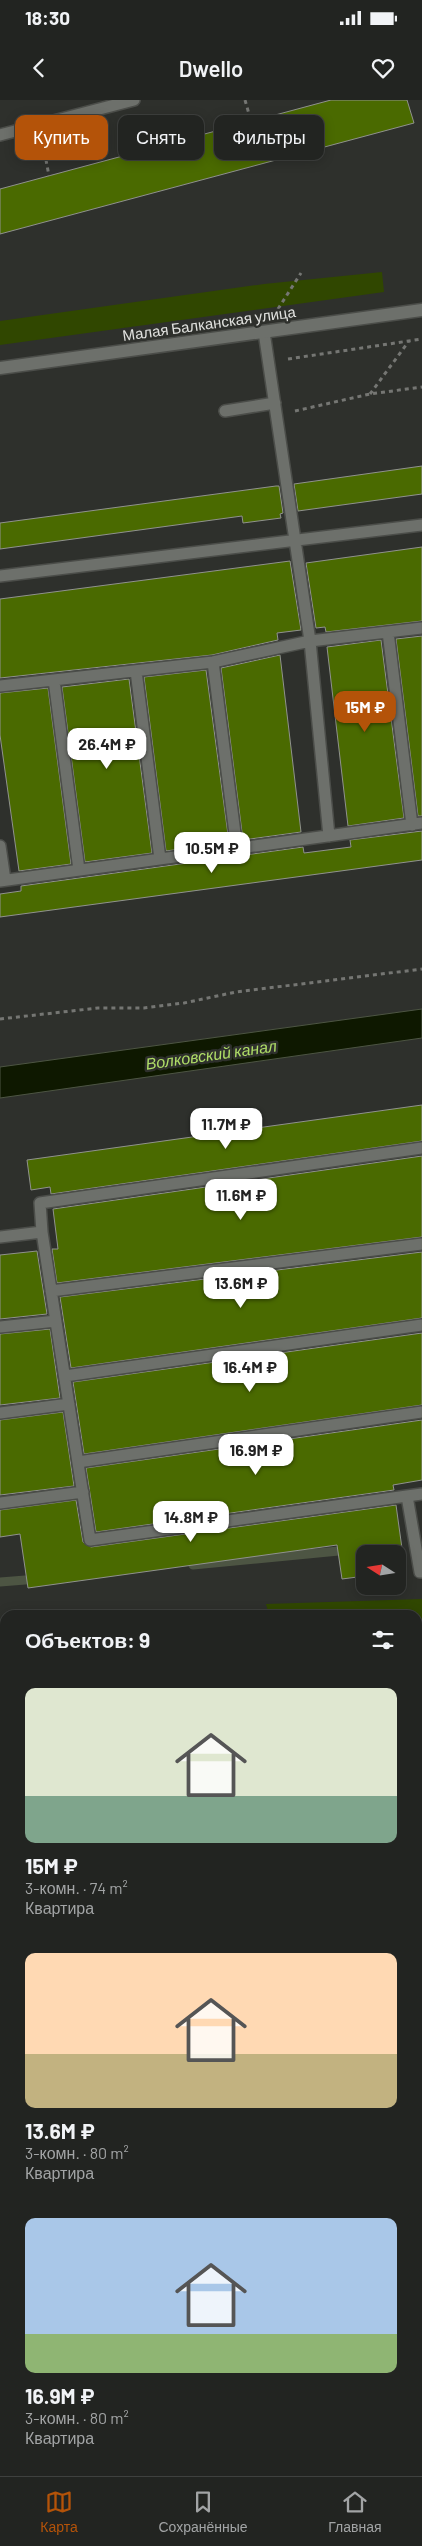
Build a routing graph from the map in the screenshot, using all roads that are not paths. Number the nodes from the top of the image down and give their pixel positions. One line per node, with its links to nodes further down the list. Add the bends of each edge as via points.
1 (134, 100): 2 (lane)
2 (0, 135)
3 (422, 310): 4 (street, Малая Балканская улица)
4 (264, 332): 5 (street, Малая Балканская улица); 6 (lane)
5 (0, 368)
6 (275, 403): 7 (lane); 9 (lane)
7 (225, 411)
8 (422, 525): 9 (lane)
9 (296, 539): 10 (lane); 13 (lane)
10 (0, 576)
11 (422, 628): 12 (lane)
12 (388, 632): 13 (lane); 18 (lane)
13 (310, 642): 14 (lane); 19 (lane)
14 (213, 662): 15 (lane); 21 (lane)
15 (136, 671): 16 (lane); 22 (lane)
16 (54, 680): 17 (lane); 23 (lane)
17 (0, 686)
18 (417, 824): 19 (lane)
19 (329, 836): 21 (lane)
20 (0, 846): 24 (lane)
21 (237, 849): 22 (lane)
22 (160, 859): 23 (lane)
23 (80, 870): 24 (lane)
24 (2, 880)
25 (422, 1148): 26 (lane, via 40,1203)
26 (42, 1232): 27 (lane); 29 (lane)
27 (0, 1237)
28 (422, 1244): 29 (lane)
29 (51, 1292): 30 (lane)
30 (56, 1321): 32 (lane); 33 (lane)
31 (422, 1326): 33 (lane)
32 (0, 1327)
33 (65, 1376): 34 (lane)
34 (69, 1404): 36 (lane); 37 (lane)
35 (422, 1412): 37 (lane)
36 (0, 1413)
37 (78, 1462): 38 (lane)
38 (83, 1492): 40 (lane, via 90,1540); 41 (lane)
39 (422, 1494): 40 (lane)
40 (407, 1496): 42 (lane)
41 (0, 1503)
42 (422, 1572)

